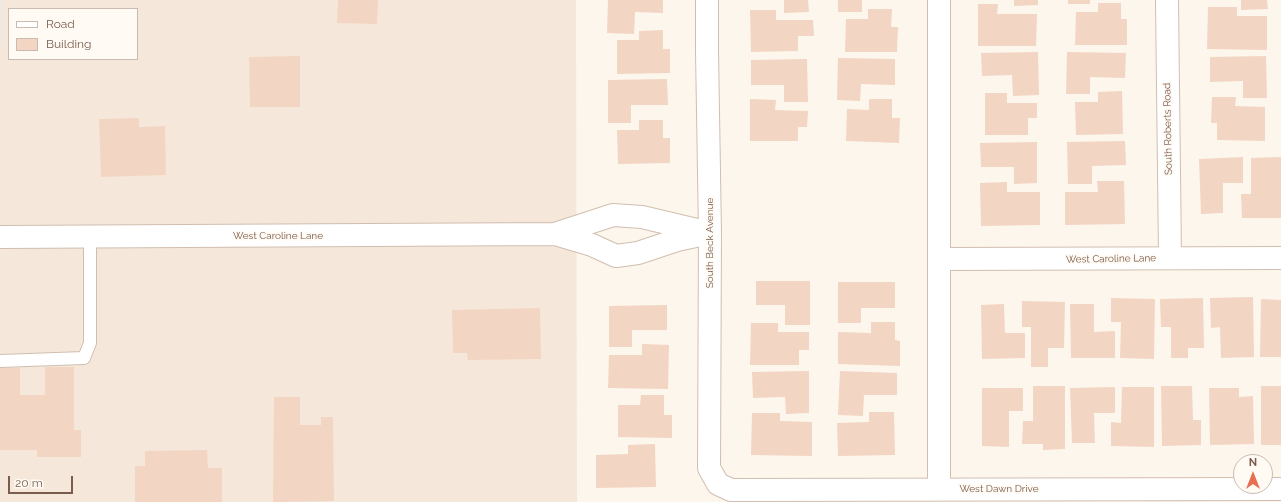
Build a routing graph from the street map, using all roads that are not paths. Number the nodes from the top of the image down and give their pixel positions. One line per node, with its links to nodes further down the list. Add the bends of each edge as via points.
1 (707, 0): 4 (street, South Beck Avenue)
2 (939, 0): 10 (street)
3 (1167, 0): 8 (street, South Roberts Road)
4 (710, 233): 5 (street, West Caroline Lane, via 642,217 613,216); 5 (street, West Caroline Lane, via 677,240 638,253 616,256 592,245); 12 (street, South Beck Avenue, via 709,468)
5 (555, 234): 6 (street, West Caroline Lane)
6 (90, 236): 7 (street, West Caroline Lane); 11 (lane, via 90,343 84,358)
7 (0, 237)
8 (1170, 258): 9 (street, West Caroline Lane); 10 (street, West Caroline Lane)
9 (1281, 258)
10 (940, 259): 13 (street)
11 (0, 362)
12 (718, 484): 13 (street, West Dawn Drive, via 731,490)
13 (939, 489): 14 (street, West Dawn Drive)
14 (1281, 489)

